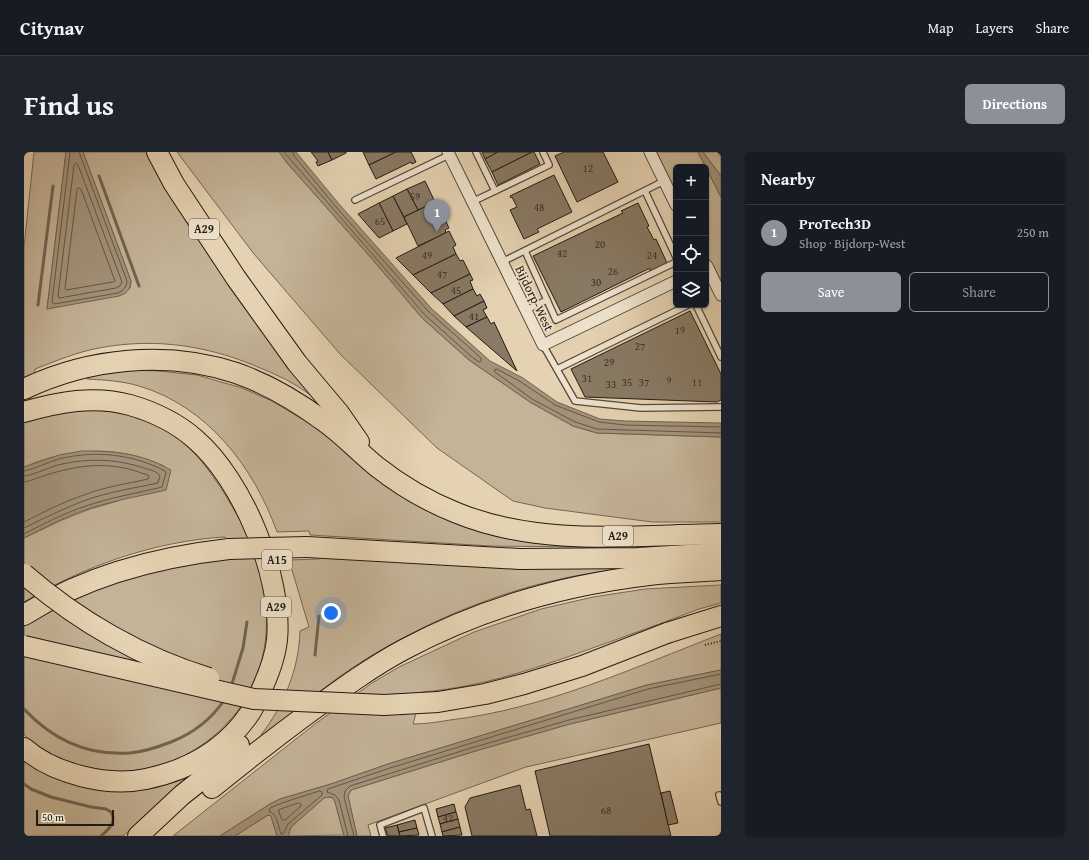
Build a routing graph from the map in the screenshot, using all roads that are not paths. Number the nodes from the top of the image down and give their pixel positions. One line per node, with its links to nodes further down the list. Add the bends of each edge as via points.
1 (157, 152): 28 (highway, A29, via 174,184 236,278 297,363 339,413)
2 (476, 152): 7 (lane)
3 (543, 152): 7 (lane, via 550,165)
4 (650, 152): 6 (street)
5 (448, 154): 9 (lane); 11 (street, Bijdorp-West)
6 (664, 181): 8 (lane); 10 (street)
7 (495, 191): 11 (lane)
8 (645, 191): 12 (lane); 13 (lane)
9 (355, 200)
10 (674, 200)
11 (472, 202): 14 (street, Bijdorp-West)
12 (525, 251): 14 (lane); 19 (lane)
13 (673, 251)
14 (502, 262): 22 (street, Bijdorp-West)
15 (673, 263): 19 (lane, via 556,320)
16 (709, 272): 18 (street)
17 (673, 282): 23 (street, Bijdorp-West)
18 (721, 295)
19 (547, 300): 22 (lane)
20 (682, 308): 25 (lane)
21 (697, 308): 24 (lane)
22 (526, 310): 23 (street, Bijdorp-West)
23 (543, 345): 25 (lane)
24 (721, 356)
25 (557, 369): 27 (lane, via 575,401 641,408)
26 (27, 399): 28 (highway, A29, via 75,370 99,364 162,360 189,362 223,369 252,379 292,400 326,423); 37 (highway, A29, via 55,404 97,400 131,405 175,424 196,440 227,476 255,530 271,579 277,628 270,672 250,712 232,735 212,753 186,767 133,782 92,780 56,768); 40 (highway, A15, via 76,389 116,390 152,401 197,426 217,443 251,492 275,549 287,604 289,628 279,682 262,716 234,750)
27 (721, 407)
28 (375, 466): 29 (highway, A29, via 442,506 481,522 513,529 581,536)
29 (721, 534)
30 (721, 553): 33 (highway, A29, bridge, via 638,558 520,559 307,547 229,549 177,556 128,569 66,593)
31 (721, 570): 41 (highway, via 650,575 566,589 516,603 433,635 404,649 347,685 195,802)
32 (24, 574): 36 (highway, bridge, via 98,627 164,661 235,686)
33 (24, 615)
34 (721, 616): 36 (highway, bridge, via 667,633 582,666 485,694 438,702 384,705)
35 (24, 646): 36 (highway, bridge, via 254,700)
36 (311, 702)
37 (24, 748)
38 (719, 795): 39 (lane)
39 (721, 802)
40 (138, 836)
41 (145, 836)
42 (383, 836): 43 (lane, via 380,824 424,808)
43 (432, 836)

